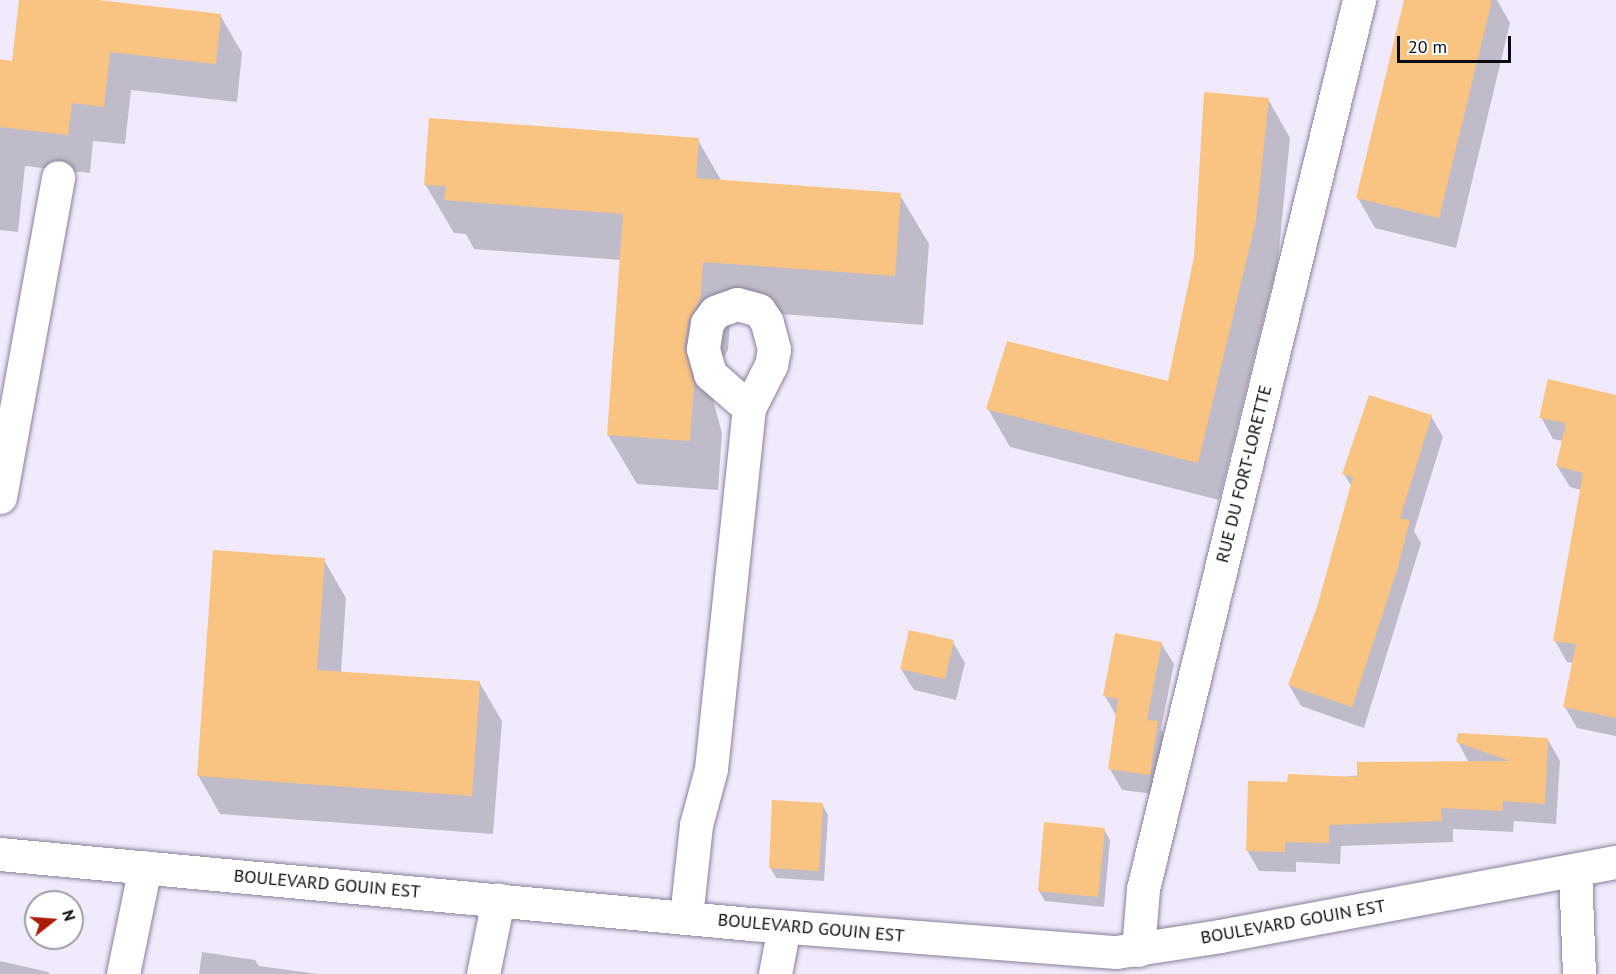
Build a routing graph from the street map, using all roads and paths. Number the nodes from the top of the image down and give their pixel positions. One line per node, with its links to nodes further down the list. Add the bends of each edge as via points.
1 (1359, 0): 12 (street, RUE DU FORT-LORETTE, via 1143,889)
2 (58, 177): 4 (street)
3 (749, 408): 10 (street, via 711,769 696,825)
4 (0, 497)
5 (0, 854): 7 (street, BOULEVARD GOUIN EST)
6 (1616, 862): 8 (street, BOULEVARD GOUIN EST)
7 (145, 867): 9 (street, BOULEVARD GOUIN EST); 13 (street)
8 (1575, 870): 12 (street, BOULEVARD GOUIN EST); 16 (street)
9 (498, 900): 10 (street, BOULEVARD GOUIN EST); 14 (street)
10 (686, 917): 11 (street, BOULEVARD GOUIN EST)
11 (784, 927): 12 (street, BOULEVARD GOUIN EST, via 1094,951); 15 (street)
12 (1138, 950)
13 (123, 974)
14 (483, 974)
15 (775, 974)
16 (1579, 974)

